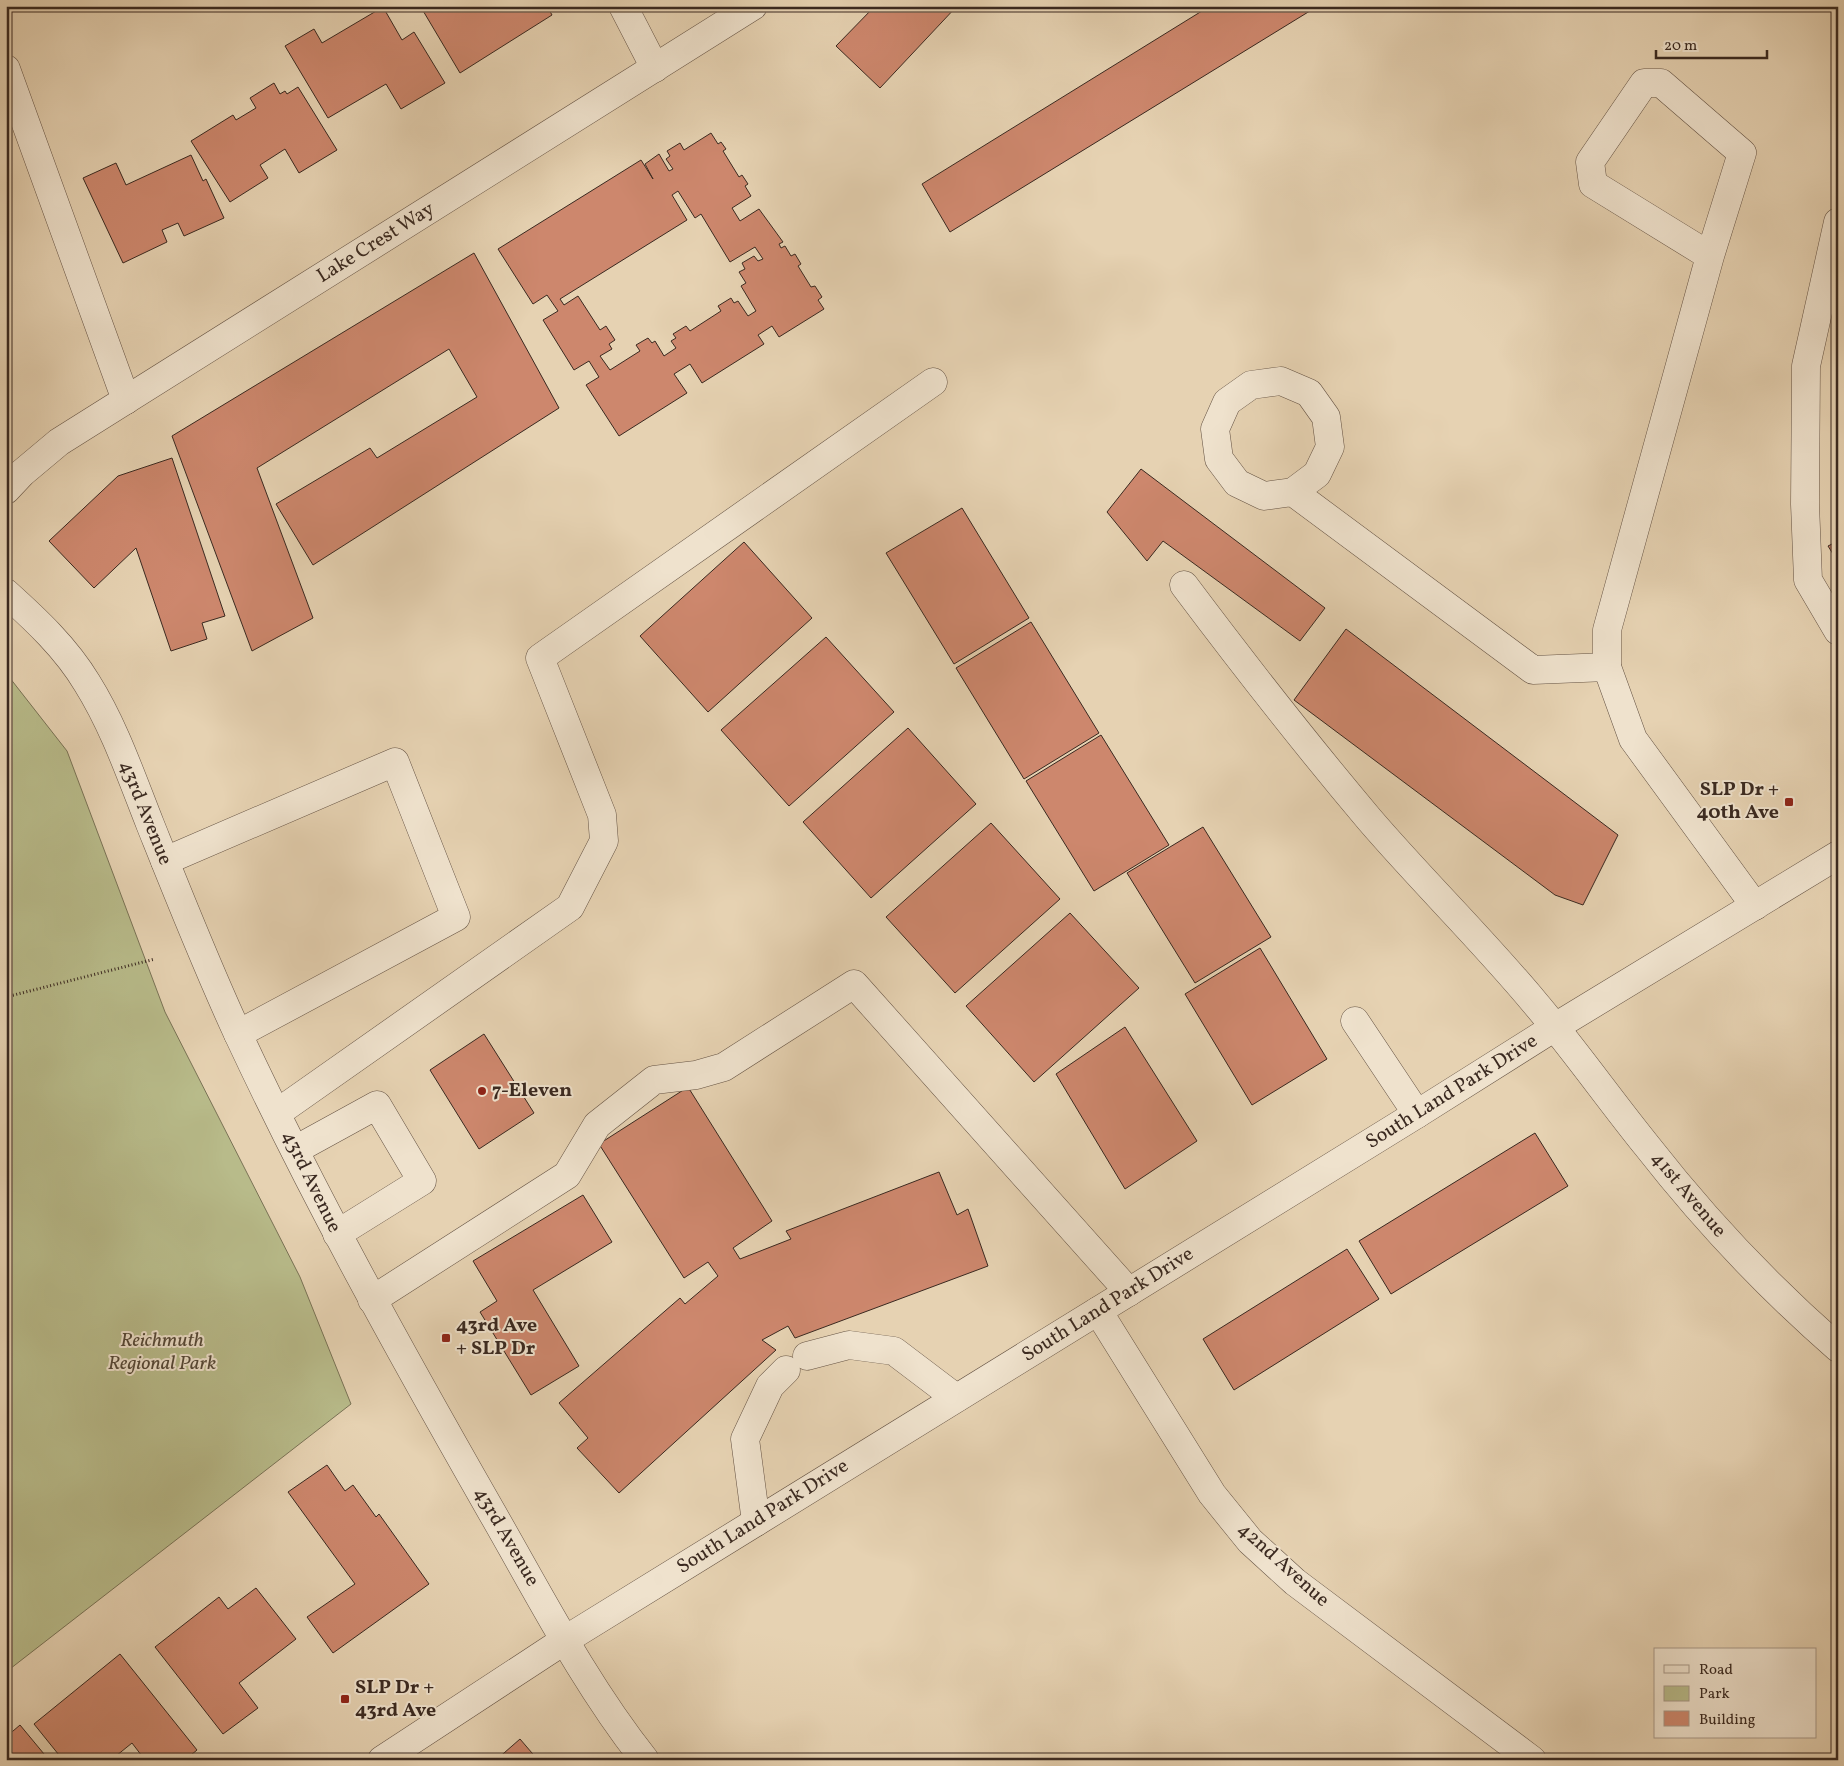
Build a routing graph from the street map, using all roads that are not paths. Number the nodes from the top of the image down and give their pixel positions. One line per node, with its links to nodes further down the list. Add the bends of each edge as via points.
1 (623, 6): 3 (street)
2 (753, 6): 3 (street, Lake Crest Way)
3 (655, 68): 8 (street, Lake Crest Way)
4 (6, 69): 8 (street)
5 (1838, 222): 13 (street, via 1806,366 1804,504 1808,580)
6 (1710, 256): 6 (street, via 1742,153 1661,83 1644,83 1590,162 1593,184); 14 (street, via 1608,630)
7 (933, 382): 21 (street, via 540,658 602,815 604,841 570,907)
8 (126, 400): 9 (street, Lake Crest Way, via 59,442)
9 (6, 490)
10 (1294, 492): 10 (street, via 1318,474 1330,447 1326,417 1309,393 1281,381 1251,384 1227,402 1215,429 1219,459 1236,483 1264,496); 14 (street, via 1533,670)
11 (1184, 585): 19 (street, 41st Avenue, via 1277,708 1371,821)
12 (6, 593): 16 (street, 43rd Avenue, via 42,625 86,682 114,734)
13 (1838, 631)
14 (1607, 667): 17 (street, via 1633,739)
15 (1838, 855): 17 (street, South Land Park Drive)
16 (164, 861): 20 (street, 43rd Avenue); 20 (street, via 395,762 456,917)
17 (1755, 906): 19 (street, South Land Park Drive)
18 (1355, 1022): 22 (street)
19 (1556, 1027): 22 (street, South Land Park Drive); 28 (street, 41st Avenue, via 1648,1148 1725,1239 1796,1311)
20 (238, 1034): 21 (street, 43rd Avenue)
21 (277, 1113): 23 (street, 43rd Avenue)
22 (1417, 1114): 25 (street, South Land Park Drive)
23 (295, 1150): 24 (street, 43rd Avenue); 24 (street, via 377,1105 422,1181)
24 (337, 1234): 26 (street, 43rd Avenue)
25 (1129, 1292): 26 (street, via 854,984 724,1067 696,1075 654,1080 597,1125 567,1175); 27 (street, South Land Park Drive)
26 (372, 1300): 31 (street, 43rd Avenue)
27 (1098, 1311): 29 (street, South Land Park Drive); 34 (street, 42nd Avenue, via 1212,1494 1250,1541 1295,1582)
28 (1838, 1348)
29 (956, 1398): 30 (street, South Land Park Drive); 30 (street, via 894,1350 849,1345 796,1363 770,1386 745,1439)
30 (756, 1522): 31 (street, South Land Park Drive)
31 (565, 1640): 32 (street, South Land Park Drive); 33 (street, 43rd Avenue, via 613,1720)
32 (382, 1760)
33 (645, 1760)
34 (1532, 1760)

